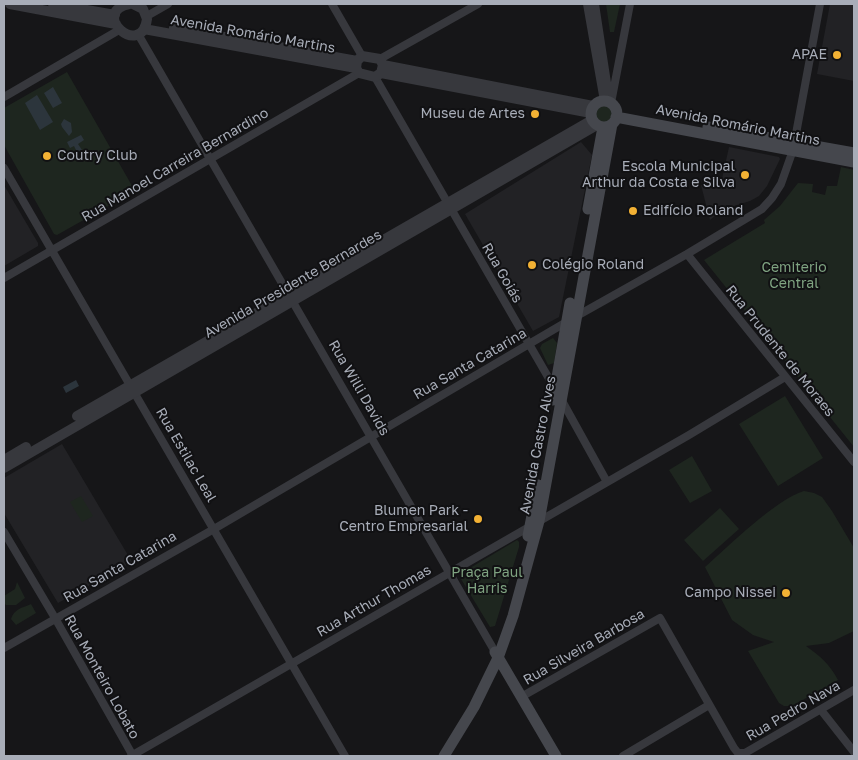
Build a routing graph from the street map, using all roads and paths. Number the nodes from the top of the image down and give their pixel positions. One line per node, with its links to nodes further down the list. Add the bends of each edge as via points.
1 (10, 4): 11 (street)
2 (53, 4): 11 (street)
3 (129, 4): 11 (street); 12 (street, via 143,9)
4 (168, 4): 12 (street)
5 (332, 4): 13 (street)
6 (478, 4): 14 (street)
7 (587, 4): 16 (street, Avenida Castro Alves)
8 (595, 4): 16 (street, Avenida Castro Alves)
9 (630, 4): 16 (street)
10 (820, 4): 17 (street, Rua Santa Catarina)
11 (117, 23): 12 (street, Avenida Romário Martins, via 128,35); 15 (street)
12 (144, 26): 13 (street, Avenida Romário Martins); 19 (street, Rua Willi Davids)
13 (359, 64): 14 (street); 14 (street); 19 (street, Rua Manoel Carreira Bernardino)
14 (380, 68): 16 (street, Avenida Romário Martins); 22 (street, Rua Goiás)
15 (4, 98)
16 (603, 114): 17 (main road, Avenida Romário Martins); 22 (street, Avenida Presidente Bernardes); 27 (main road, Avenida Castro Alves)
17 (794, 146): 18 (main road, Avenida Romário Martins); 20 (main road, Avenida Romário Martins); 24 (street, Rua Santa Catarina, via 781,184 767,204)
18 (854, 153)
19 (210, 159): 23 (street, Rua Manoel Carreira Bernardino); 26 (street, Rua Willi Davids)
20 (854, 162)
21 (4, 168): 23 (street, Rua Estilac Leal)
22 (449, 205): 26 (street, Avenida Presidente Bernardes); 28 (street, Rua Goiás)
23 (52, 251): 25 (street, Rua Manoel Carreira Bernardino); 30 (street, Rua Estilac Leal)
24 (687, 254): 27 (street, Rua Santa Catarina); 29 (street, Rua Prudente de Moraes)
25 (4, 278)
26 (290, 298): 30 (street, Avenida Presidente Bernardes); 33 (street, Rua Willi Davids)
27 (571, 319): 28 (street, Rua Santa Catarina); 31 (main road, Avenida Castro Alves)
28 (528, 344): 31 (street, Rua Goiás); 33 (street, Rua Santa Catarina)
29 (785, 377): 35 (street, Rua Prudente de Moraes); 37 (street, Rua Arthur Thomas)
30 (132, 388): 32 (street, Avenida Presidente Bernardes); 39 (street, Rua Estilac Leal)
31 (558, 395): 37 (street, Rua Goiás); 38 (main road, Avenida Castro Alves)
32 (68, 426): 34 (street, Avenida Presidente Bernardes); 36 (street, Avenida Presidente Bernardes)
33 (371, 437): 39 (street, Rua Santa Catarina); 41 (street, Rua Willi Davids)
34 (4, 460)
35 (854, 462)
36 (4, 468)
37 (607, 482): 38 (street, Rua Arthur Thomas)
38 (534, 524): 41 (street, Rua Arthur Thomas); 44 (main road, Avenida Castro Alves)
39 (214, 529): 42 (street, Rua Santa Catarina); 45 (street, Rua Estilac Leal)
40 (4, 532): 42 (street, Rua Monteiro Lobato)
41 (449, 572): 44 (street, Rua Willi Davids); 45 (street, Rua Arthur Thomas)
42 (55, 618): 43 (street, Rua Santa Catarina); 51 (street, Rua Monteiro Lobato)
43 (4, 648)
44 (496, 654): 47 (main road, Rua Willi Davids); 53 (main road, Avenida Castro Alves); 54 (main road, Avenida Castro Alves, via 474,707)
45 (291, 664): 51 (street, Rua Arthur Thomas); 52 (street, Rua Estilac Leal)
46 (854, 690): 49 (street, Rua Pedro Nava)
47 (521, 697): 48 (street, Rua Silveira Barbosa, via 660,618); 55 (main road, Rua Willi Davids)
48 (709, 705): 49 (street, Rua Pedro Nava, via 738,753 745,753); 56 (street)
49 (821, 710): 50 (street)
50 (854, 752)
51 (132, 756)
52 (345, 756)
53 (436, 756)
54 (444, 756)
55 (556, 756)
56 (623, 756)

